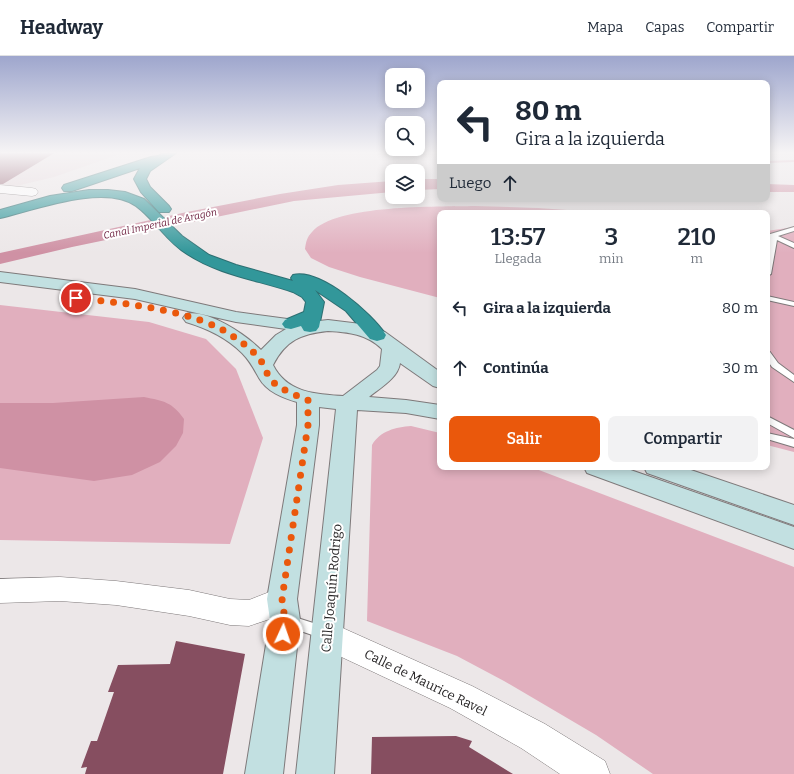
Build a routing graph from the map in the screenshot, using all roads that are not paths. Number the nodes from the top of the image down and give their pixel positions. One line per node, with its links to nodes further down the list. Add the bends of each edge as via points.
1 (52, 186): 5 (highway)
2 (76, 186): 7 (highway)
3 (143, 186): 12 (highway)
4 (0, 189): 5 (street)
5 (32, 192): 6 (highway)
6 (4, 199)
7 (0, 209)
8 (0, 214): 12 (highway, via 66,197 119,195 131,198 146,207 175,238)
9 (794, 230): 10 (lane)
10 (770, 236): 11 (lane)
11 (794, 246)
12 (200, 250): 18 (highway, via 232,268 304,290 315,302); 19 (highway, via 302,278 321,287 351,307)
13 (0, 277): 15 (main road)
14 (0, 288): 15 (main road)
15 (128, 298): 18 (main road, via 236,317); 21 (main road, via 221,329 244,344)
16 (770, 299): 17 (lane)
17 (794, 304)
18 (305, 323): 19 (main road, via 348,326); 21 (main road, via 277,343 267,354)
19 (385, 341): 23 (main road); 25 (main road, via 390,366 384,374)
20 (770, 358): 22 (lane)
21 (263, 365): 24 (main road, via 277,385)
22 (794, 379)
23 (437, 380)
24 (308, 400): 25 (main road); 36 (main road, via 308,425)
25 (348, 402): 26 (main road, via 405,406); 37 (main road, Calle Joaquín Rodrigo)
26 (437, 411)
27 (770, 420): 28 (lane)
28 (794, 435)
29 (770, 437): 30 (lane)
30 (794, 443)
31 (604, 470): 34 (main road)
32 (665, 470): 33 (main road)
33 (794, 515)
34 (794, 538)
35 (0, 591): 36 (street, via 60,590 116,593 230,612 249,613 263,609)
36 (284, 609): 37 (lane, Calle de Maurice Ravel); 38 (main road)
37 (327, 634): 39 (main road, Calle Joaquín Rodrigo); 40 (street, Calle de Maurice Ravel, via 461,697 533,736)
38 (264, 774)
39 (315, 774)
40 (592, 774)

